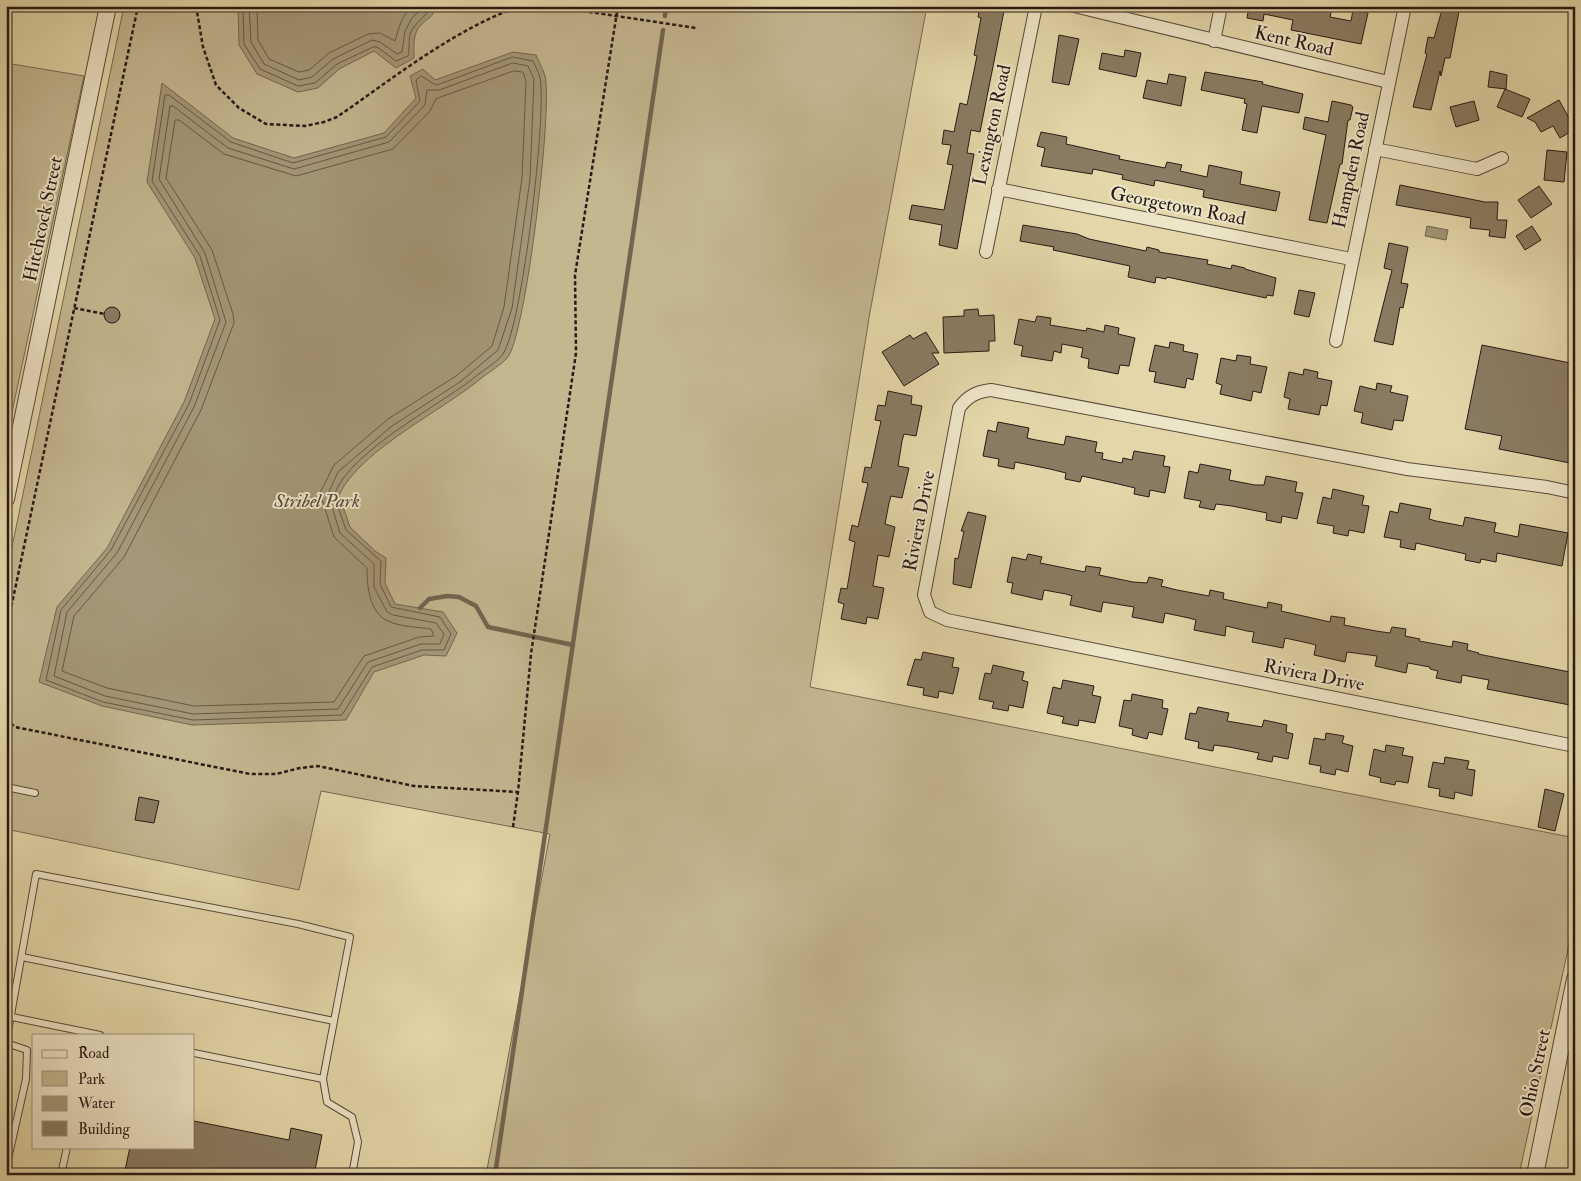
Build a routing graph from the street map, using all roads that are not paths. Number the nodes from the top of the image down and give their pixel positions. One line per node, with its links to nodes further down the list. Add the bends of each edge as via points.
1 (108, 6): 15 (street, Hitchcock Street)
2 (1036, 6): 10 (street, Lexington Road)
3 (1074, 6): 6 (street, Kent Road)
4 (1221, 6): 6 (street)
5 (1405, 6): 7 (street, Hampden Road)
6 (1214, 41): 7 (street, Kent Road)
7 (1388, 82): 8 (street, Hampden Road)
8 (1375, 149): 9 (street, via 1476,169); 12 (street, Hampden Road)
9 (1502, 158)
10 (998, 189): 11 (street, Lexington Road); 12 (street, Georgetown Road)
11 (986, 252)
12 (1351, 259): 13 (street, Hampden Road)
13 (1336, 341)
14 (1575, 493): 16 (street, Riviera Drive, via 1407,469 992,390 979,392 968,397 959,408 924,595 930,612 947,620)
15 (6, 499)
16 (1575, 746)
17 (6, 787): 18 (lane)
18 (35, 793)
19 (22, 957): 21 (lane); 22 (lane); 22 (lane, via 36,874 298,924 350,937)
20 (1575, 979): 31 (street, Ohio Street)
21 (12, 1017): 23 (lane); 24 (lane)
22 (334, 1021): 26 (lane)
23 (90, 1034)
24 (6, 1043): 28 (lane, via 27,1050 26,1079)
25 (195, 1054): 26 (lane)
26 (323, 1079): 30 (lane, via 327,1102 352,1117 358,1142)
27 (67, 1148): 29 (lane)
28 (6, 1168)
29 (61, 1175)
30 (352, 1175)
31 (1534, 1175)

